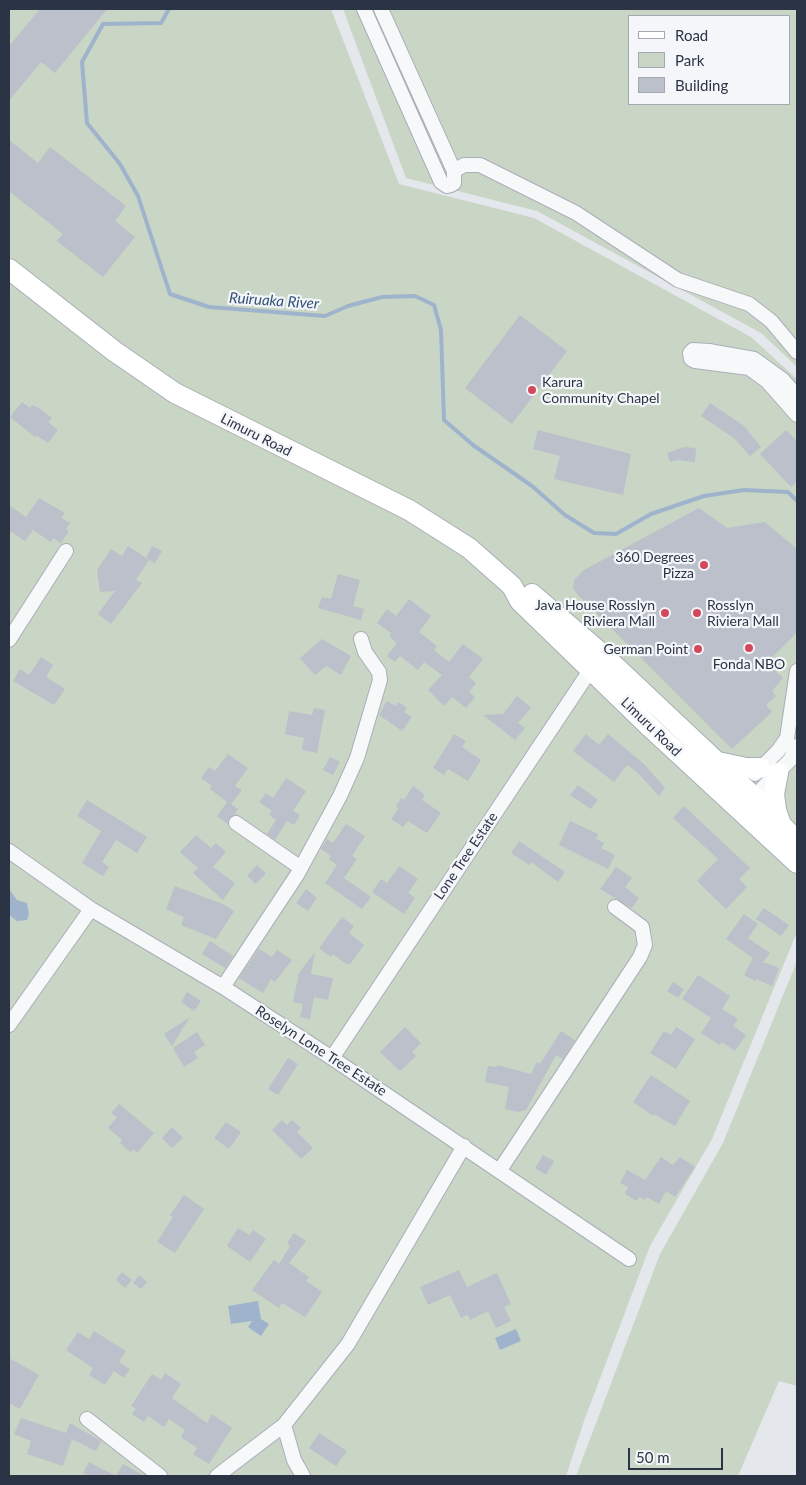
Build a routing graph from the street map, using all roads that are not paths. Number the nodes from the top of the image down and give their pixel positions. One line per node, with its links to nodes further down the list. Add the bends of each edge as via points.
1 (364, 9): 3 (street, via 447,186 454,183)
2 (382, 9): 3 (street)
3 (454, 171): 5 (street, via 464,165 480,165 576,213 678,280 749,304 770,321)
4 (9, 269): 11 (main road, Limuru Road, via 175,394 409,510 469,548 512,586 520,601)
5 (797, 352)
6 (797, 396): 7 (street, via 754,359 708,351 694,350 690,353 695,361 749,368 767,381)
7 (797, 415)
8 (66, 551): 10 (street)
9 (361, 639): 23 (street, via 365,652 379,672 377,692 357,758)
10 (9, 640)
11 (596, 661): 14 (main road, Limuru Road); 17 (main road, Limuru Road); 28 (street, Lone Tree Estate)
12 (797, 670): 15 (street, via 787,738)
13 (797, 746): 15 (street, via 792,756)
14 (716, 761): 15 (main road); 16 (main road, Limuru Road)
15 (769, 771): 16 (street); 19 (main road)
16 (749, 791): 17 (street); 19 (main road, Limuru Road)
17 (735, 807): 22 (main road, Limuru Road)
18 (236, 823): 23 (street)
19 (780, 823): 20 (main road, Limuru Road)
20 (797, 841)
21 (9, 851): 25 (street, Roselyn Lone Tree Estate)
22 (797, 863)
23 (301, 868): 26 (street)
24 (615, 907): 30 (street, via 642,927 645,944 640,958)
25 (91, 909): 26 (street, Roselyn Lone Tree Estate); 27 (street)
26 (223, 987): 28 (street, Roselyn Lone Tree Estate)
27 (9, 1026)
28 (332, 1058): 29 (street, Roselyn Lone Tree Estate)
29 (464, 1146): 30 (street, Roselyn Lone Tree Estate); 33 (street, via 348,1344)
30 (500, 1170): 31 (street, Roselyn Lone Tree Estate)
31 (629, 1259)
32 (87, 1419): 34 (street)
33 (284, 1425): 35 (street); 36 (street, via 294,1460)
34 (160, 1476)
35 (217, 1476)
36 (303, 1476)

